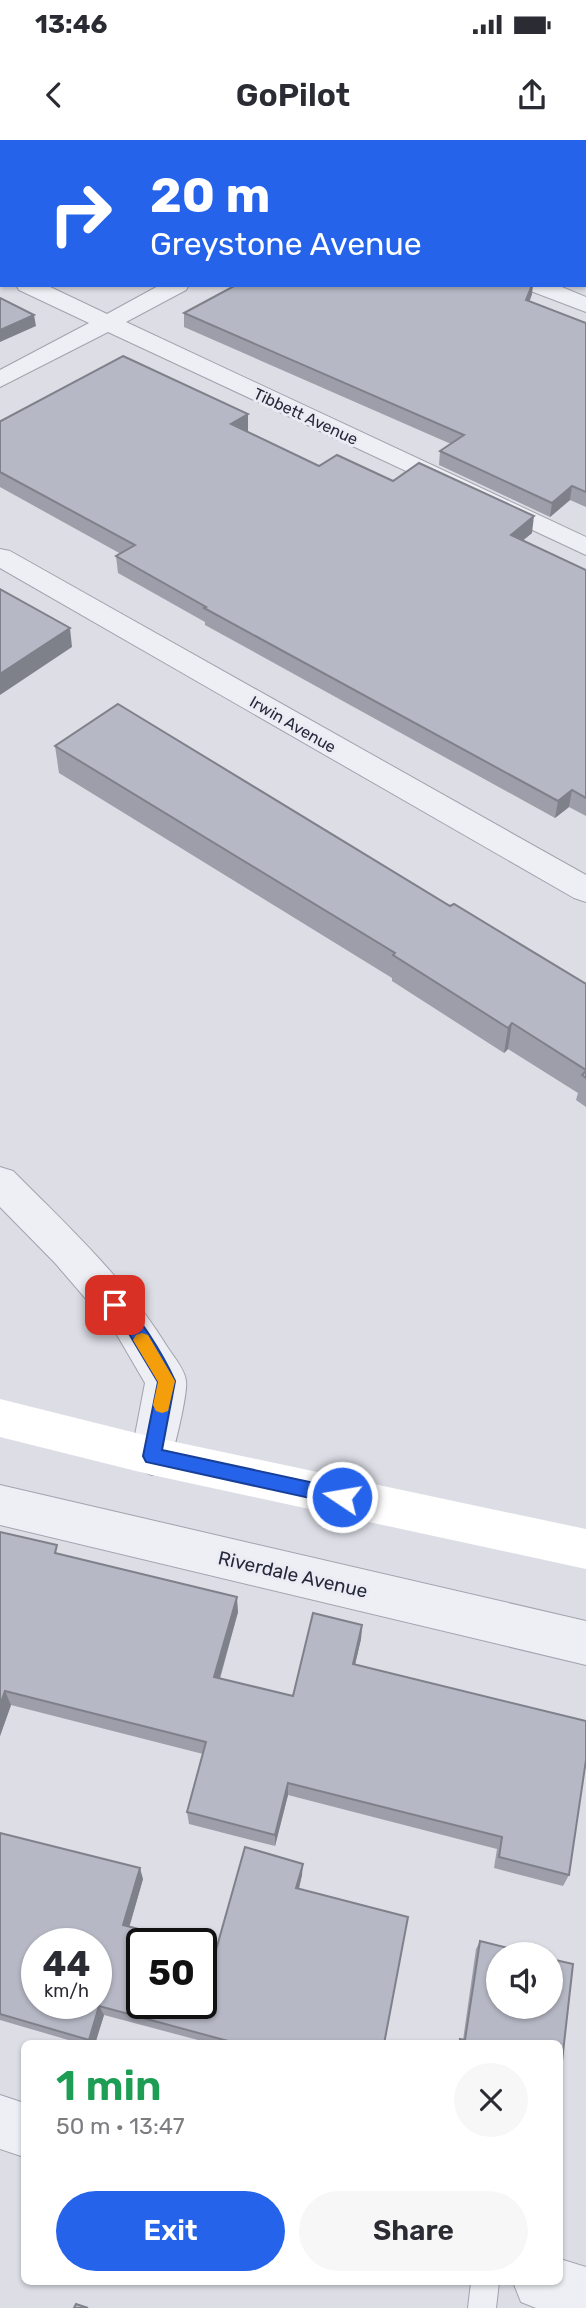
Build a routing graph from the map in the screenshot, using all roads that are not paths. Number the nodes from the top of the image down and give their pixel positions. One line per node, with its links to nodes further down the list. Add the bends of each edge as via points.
1 (31, 287): 5 (street, Tibbett Avenue)
2 (174, 287): 5 (street)
3 (541, 287): 4 (street)
4 (586, 305)
5 (107, 323): 6 (street); 7 (street, Tibbett Avenue)
6 (0, 380)
7 (586, 547)
8 (0, 557): 9 (street, Irwin Avenue)
9 (586, 890)
10 (0, 1182): 12 (street, via 131,1322 166,1381)
11 (0, 1418): 12 (main road)
12 (152, 1456): 14 (main road)
13 (0, 1505): 15 (street, Riverdale Avenue)
14 (586, 1549)
15 (586, 1643)
16 (0, 2122): 17 (street)
17 (21, 2129)
18 (485, 2285): 21 (lane)
19 (551, 2285): 20 (street)
20 (586, 2295)
21 (482, 2308)

